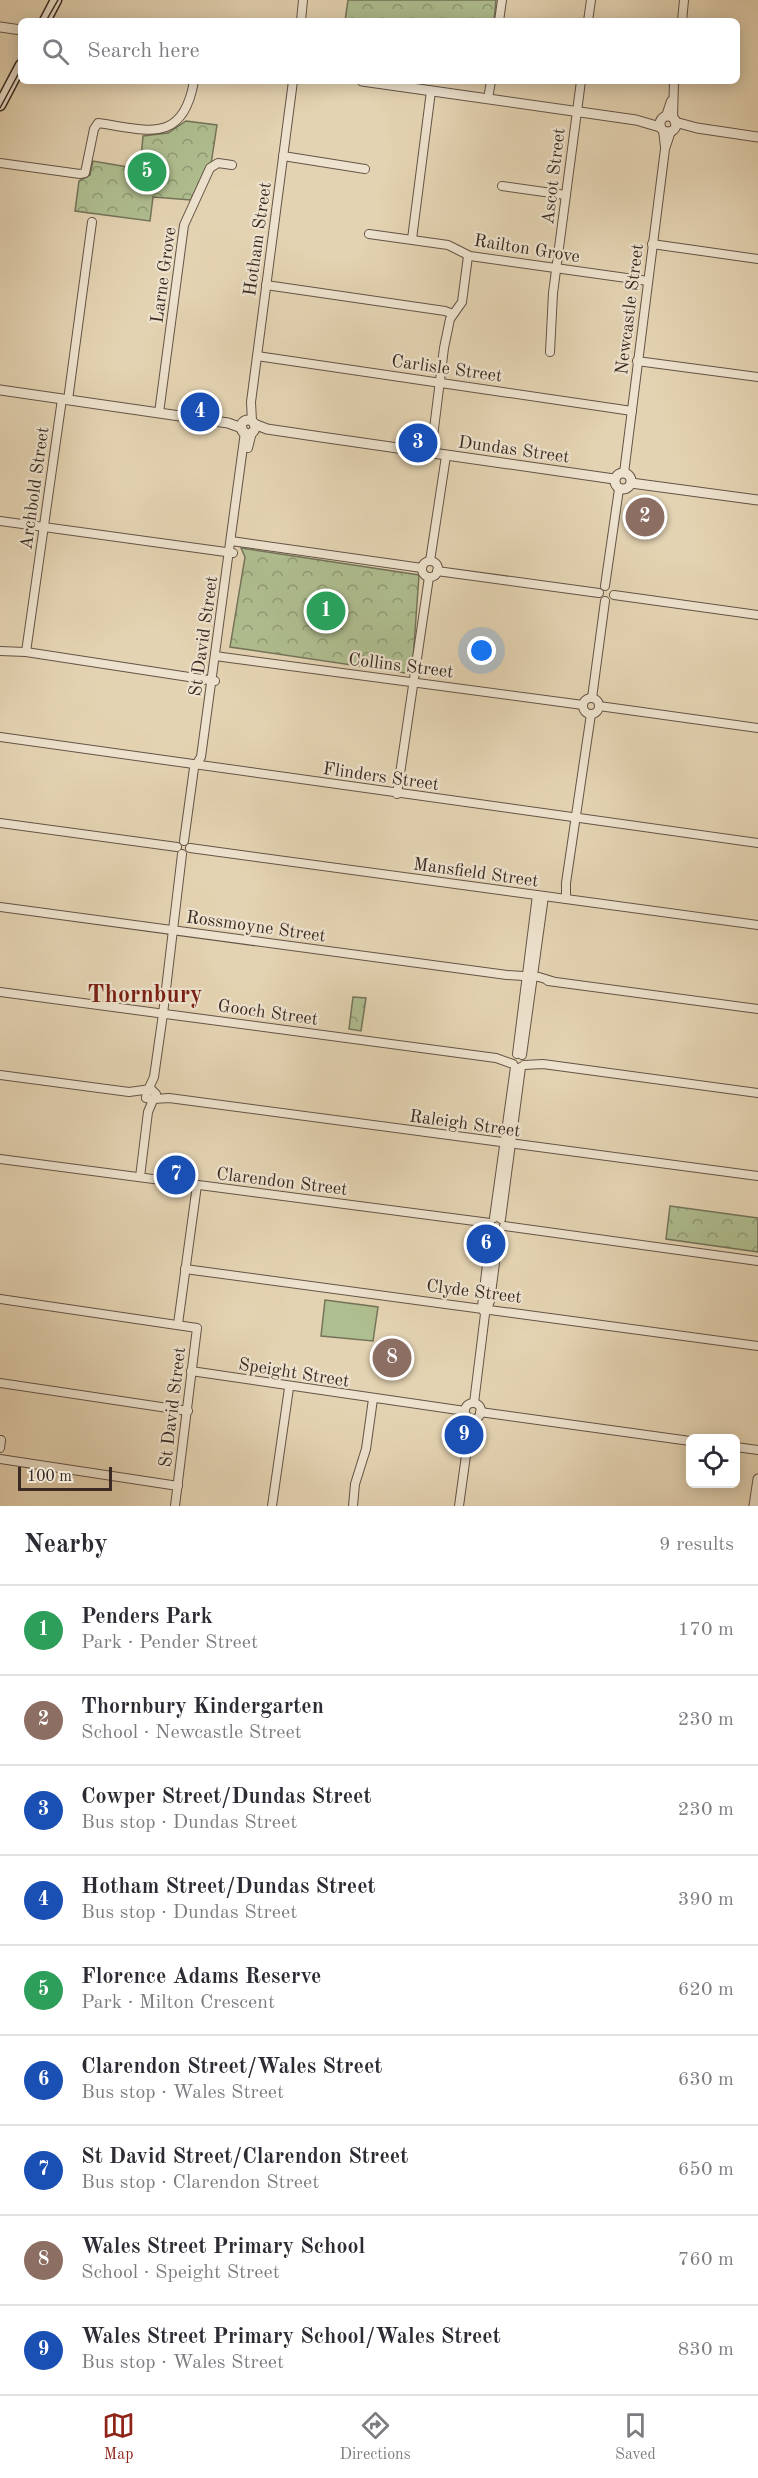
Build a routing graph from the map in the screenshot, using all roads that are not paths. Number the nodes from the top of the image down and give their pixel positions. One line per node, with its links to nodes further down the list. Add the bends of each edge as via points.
1 (56, 0): 6 (main road)
2 (303, 0): 7 (street)
3 (502, 0): 8 (street)
4 (591, 0): 9 (street)
5 (684, 0): 10 (street)
6 (47, 18)
7 (301, 18)
8 (499, 18)
9 (588, 18)
10 (682, 18)
11 (0, 27): 12 (street)
12 (18, 30)
13 (18, 71): 22 (main road)
14 (193, 84): 27 (street, via 190,104 176,123 152,131 98,123 85,172)
15 (293, 84): 26 (street, Hotham Street)
16 (383, 84): 20 (street)
17 (490, 84): 21 (street)
18 (580, 84): 23 (street, Ascot Street)
19 (674, 84): 24 (street, Newcastle Street)
20 (431, 91): 21 (street); 34 (street)
21 (488, 99): 23 (street)
22 (0, 105)
23 (577, 111): 24 (street); 31 (street, Ascot Street)
24 (668, 124): 25 (street); 35 (street, Newcastle Street)
25 (758, 137)
26 (284, 156): 29 (street); 40 (street, Hotham Street)
27 (0, 163)
28 (232, 165): 50 (street, Larne Grove, via 218,163 210,168 184,225)
29 (365, 169)
30 (502, 186): 31 (street)
31 (566, 195): 38 (street, Ascot Street)
32 (92, 222): 48 (street, Archbold Street)
33 (369, 234): 34 (street, Railton Grove)
34 (412, 239): 36 (street, Railton Grove, via 452,246)
35 (652, 244): 37 (street); 39 (street, Newcastle Street)
36 (468, 256): 38 (street, Railton Grove); 41 (street, via 462,302)
37 (758, 259)
38 (556, 268): 39 (street, Railton Grove); 42 (street, Ascot Street)
39 (648, 281): 44 (street, Newcastle Street)
40 (266, 285): 41 (street); 43 (street, Hotham Street)
41 (453, 314): 46 (street)
42 (550, 352)
43 (257, 356): 46 (street, Carlisle Street); 51 (street, Hotham Street)
44 (637, 361): 45 (street); 49 (street, Newcastle Street)
45 (758, 377)
46 (440, 382): 49 (street, Carlisle Street); 52 (street)
47 (0, 390): 48 (street, Dundas Street)
48 (65, 399): 50 (street, Dundas Street); 60 (street, Archbold Street)
49 (632, 411): 54 (street, Newcastle Street)
50 (159, 413): 51 (street, Dundas Street)
51 (248, 426): 52 (street, Dundas Street); 61 (street, St David Street)
52 (431, 453): 53 (street, Dundas Street)
53 (446, 456): 55 (street, Dundas Street); 62 (street)
54 (624, 473): 55 (street); 56 (street)
55 (614, 479): 57 (street)
56 (631, 483): 57 (street, via 627,489); 58 (street)
57 (620, 489): 66 (street)
58 (758, 500)
59 (0, 522): 60 (street)
60 (44, 528): 61 (street, via 211,550); 72 (street, Archbold Street)
61 (232, 547): 63 (street, via 253,545); 73 (street, St David Street)
62 (430, 561): 63 (street); 64 (street)
63 (422, 568): 65 (street)
64 (437, 571): 65 (street); 67 (street)
65 (429, 577): 75 (street)
66 (605, 586): 67 (street); 68 (street)
67 (599, 593): 69 (street)
68 (614, 595): 69 (street); 70 (street)
69 (605, 601): 76 (street)
70 (758, 615)
71 (0, 651): 72 (street)
72 (26, 652): 74 (street)
73 (217, 656): 74 (street, St David Street); 75 (street, Collins Street)
74 (214, 681): 82 (street, St David Street)
75 (414, 681): 77 (street, Collins Street); 83 (street)
76 (592, 698): 77 (street); 78 (street)
77 (584, 705): 79 (street)
78 (599, 706): 79 (street); 80 (street)
79 (591, 714): 84 (street)
80 (758, 728)
81 (0, 737): 82 (street, Flinders Street)
82 (200, 765): 83 (street, Flinders Street); 86 (street, St David Street)
83 (398, 794): 84 (street, Flinders Street)
84 (575, 819): 87 (street, Flinders Street); 91 (street)
85 (0, 823): 89 (street)
86 (184, 841): 88 (street); 89 (street)
87 (758, 843)
88 (190, 848): 89 (street); 90 (street, Mansfield Street)
89 (180, 851): 94 (street)
90 (540, 895): 91 (street, Mansfield Street); 95 (street)
91 (563, 899): 93 (street, Mansfield Street)
92 (0, 907): 94 (street, Rossmoyne Street)
93 (758, 925)
94 (172, 930): 95 (street, Rossmoyne Street); 98 (street)
95 (530, 978): 97 (street, Rossmoyne Street); 99 (street)
96 (0, 992): 98 (street, Gooch Street)
97 (758, 1009)
98 (163, 1014): 99 (street, Gooch Street); 102 (street)
99 (519, 1060): 101 (street, Gooch Street); 103 (street)
100 (0, 1074): 102 (street, Raleigh Street)
101 (758, 1093)
102 (151, 1095): 103 (street, Raleigh Street); 106 (street)
103 (508, 1144): 105 (street, Raleigh Street); 108 (street)
104 (0, 1159): 106 (street, Clarendon Street)
105 (758, 1176)
106 (140, 1177): 107 (street, Clarendon Street)
107 (197, 1185): 108 (street, Clarendon Street); 110 (street, St David Street)
108 (497, 1225): 109 (street, Clarendon Street); 112 (street)
109 (758, 1261)
110 (185, 1269): 112 (street, Clyde Street); 113 (street, St David Street)
111 (0, 1299): 113 (street)
112 (485, 1310): 114 (street, Clyde Street); 119 (street)
113 (178, 1324): 115 (street, St David Street, via 197,1328)
114 (758, 1346)
115 (191, 1371): 117 (street, Speight Street); 120 (street, St David Street)
116 (0, 1383): 120 (street)
117 (289, 1388): 118 (street, Speight Street); 131 (street)
118 (373, 1399): 121 (street, Speight Street); 132 (street)
119 (474, 1403): 121 (street); 122 (street)
120 (188, 1411): 129 (street, St David Street)
121 (465, 1411): 123 (street)
122 (480, 1412): 123 (street); 124 (street)
123 (471, 1419): 133 (street)
124 (686, 1440)
125 (740, 1448): 126 (street)
126 (758, 1450)
127 (0, 1459): 129 (street)
128 (758, 1479): 134 (street)
129 (178, 1486): 130 (street, St David Street)
130 (175, 1506)
131 (272, 1506)
132 (353, 1506)
133 (459, 1506)
134 (754, 1506)

